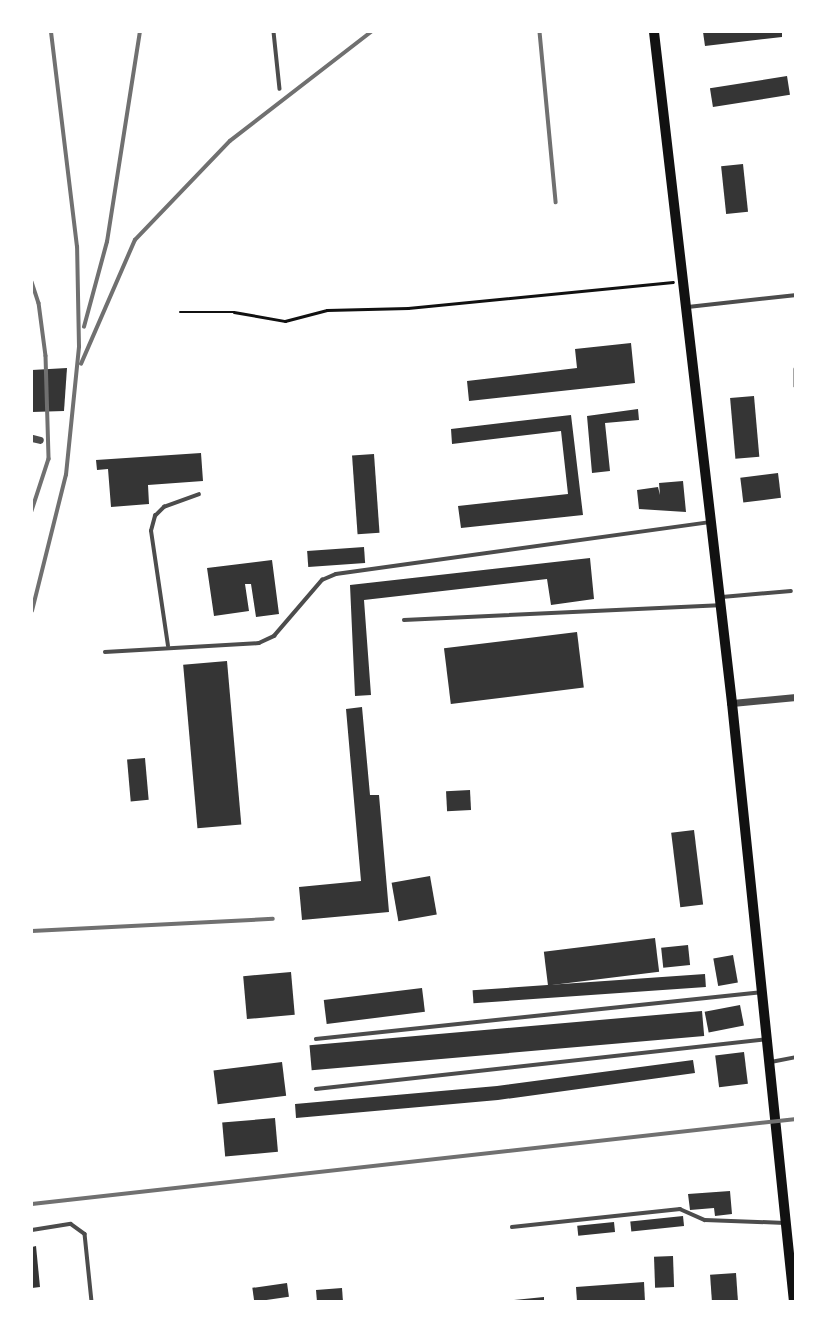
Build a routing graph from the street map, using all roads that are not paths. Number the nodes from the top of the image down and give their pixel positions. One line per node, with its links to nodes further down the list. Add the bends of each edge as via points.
1 (274, 32): 3 (lane)
2 (654, 32): 5 (main road)
3 (280, 89)
4 (796, 295): 5 (lane)
5 (688, 307): 11 (main road)
6 (796, 369): 7 (lane)
7 (796, 386)
8 (32, 438): 9 (street)
9 (40, 440)
10 (199, 494): 15 (lane, via 164,507 155,516 151,531)
11 (711, 522): 13 (main road); 15 (lane, via 336,574 322,580 274,636 259,643)
12 (791, 591): 13 (lane)
13 (720, 601): 14 (lane); 18 (main road)
14 (404, 620)
15 (167, 646): 16 (lane)
16 (105, 652)
17 (796, 697): 18 (street)
18 (732, 703): 19 (main road)
19 (763, 991): 20 (lane); 21 (main road)
20 (316, 1039)
21 (768, 1039): 23 (main road); 24 (lane)
22 (796, 1057): 23 (lane)
23 (771, 1062): 25 (main road)
24 (316, 1089)
25 (787, 1223): 26 (lane, via 705,1220 680,1209); 28 (main road)
26 (512, 1227)
27 (32, 1230): 29 (lane, via 71,1224 85,1234)
28 (792, 1243): 30 (main road)
29 (92, 1301)
30 (794, 1301)

